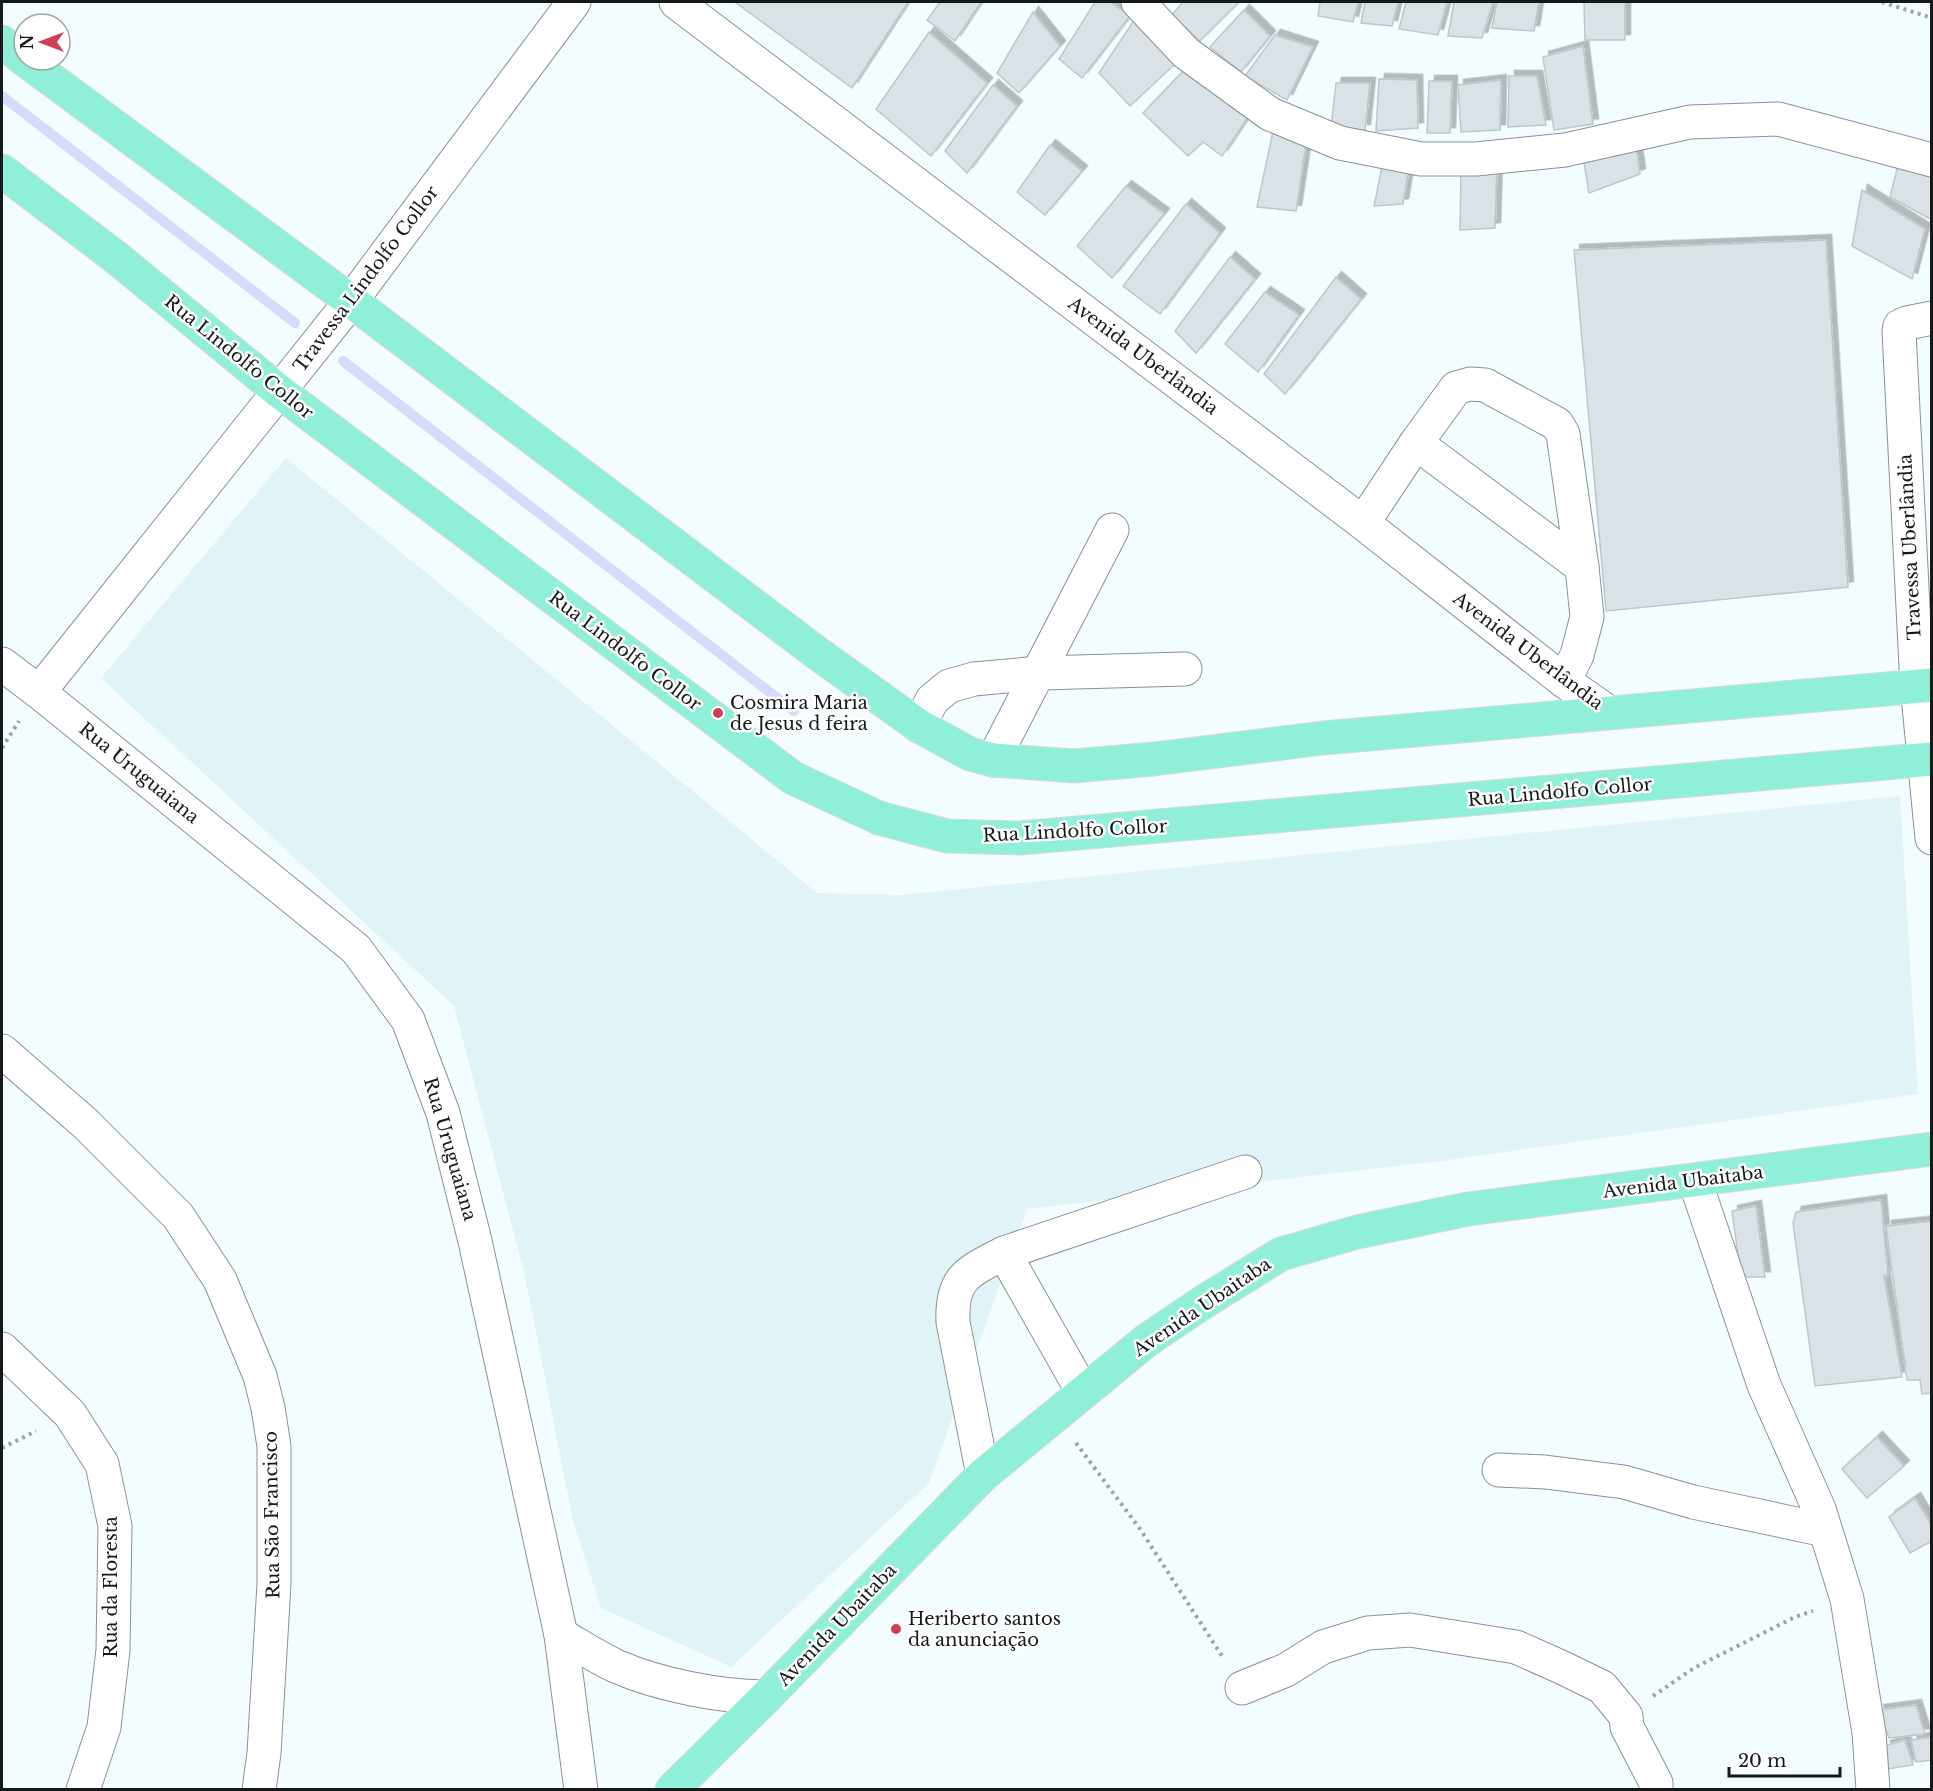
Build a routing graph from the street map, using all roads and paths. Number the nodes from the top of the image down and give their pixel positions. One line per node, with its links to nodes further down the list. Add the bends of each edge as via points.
1 (574, 2): 9 (street, Travessa Lindolfo Collor)
2 (676, 2): 13 (street, Avenida Uberlândia)
3 (1138, 2): 7 (street, via 1186,53 1270,114 1340,143 1421,159 1476,159 1565,150 1690,122 1778,119)
4 (1882, 2): 5 (path)
5 (1932, 18)
6 (43, 72): 9 (main road)
7 (1932, 160)
8 (2, 171): 11 (main road, Rua Lindolfo Collor, via 118,259)
9 (351, 301): 11 (street, Travessa Lindolfo Collor); 23 (main road, via 807,646)
10 (1918, 319): 20 (street, Travessa Uberlândia, via 1899,335)
11 (280, 392): 21 (street, Travessa Lindolfo Collor); 25 (main road, Rua Lindolfo Collor, via 793,777 879,818 946,836 1032,837)
12 (1416, 443): 13 (street); 15 (street); 15 (street, via 1456,388 1470,384 1485,385 1557,424 1563,434)
13 (1363, 523): 19 (street, Avenida Uberlândia)
14 (1112, 530): 18 (street)
15 (1582, 567): 19 (street, via 1587,617 1577,654)
16 (2, 664): 21 (street, Rua Uruguaiana)
17 (1185, 669): 18 (street)
18 (1040, 673): 23 (street, via 974,679 949,686 932,699); 24 (street)
19 (1564, 681): 22 (street, Avenida Uberlândia)
20 (1924, 686): 22 (main road); 25 (street, Travessa Uberlândia)
21 (39, 692): 39 (street, Rua Uruguaiana, via 356,949 408,1020 443,1113 470,1218)
22 (1608, 712): 24 (main road, via 1074,766)
23 (919, 726): 24 (main road, via 970,754)
24 (993, 759)
25 (1927, 760): 26 (street, Travessa Uberlândia)
26 (1932, 838)
27 (2, 1051): 44 (street, Rua São Francisco, via 86,1124 178,1216 220,1280 260,1376 274,1446 274,1584)
28 (1932, 1149): 30 (main road, Avenida Ubaitaba)
29 (1245, 1172): 31 (street)
30 (1695, 1181): 33 (main road, Avenida Ubaitaba, via 1468,1209 1357,1232 1281,1254 1147,1340); 37 (street, via 1764,1385)
31 (1004, 1253): 33 (street); 36 (street, via 963,1278 956,1287 952,1305)
32 (2, 1349): 43 (street, Rua da Floresta, via 70,1414 102,1464 115,1526 113,1650 104,1727)
33 (1083, 1392): 34 (main road, Avenida Ubaitaba)
34 (1056, 1415): 36 (main road, Avenida Ubaitaba); 40 (path, via 1140,1529)
35 (1499, 1470): 37 (street, via 1624,1482 1693,1502)
36 (983, 1475): 41 (main road, Avenida Ubaitaba)
37 (1825, 1530): 38 (street)
38 (1847, 1599): 42 (path, via 1795,1617 1694,1668 1646,1701); 48 (street, via 1869,1733)
39 (561, 1635): 41 (street, via 620,1668 662,1681 737,1697); 45 (street, Rua Uruguaiana)
40 (1242, 1688): 42 (street, via 1286,1670 1323,1647 1368,1633 1410,1630 1516,1647 1561,1667 1602,1687 1626,1716)
41 (766, 1697): 46 (main road, Avenida Ubaitaba)
42 (1627, 1727): 47 (street)
43 (83, 1790)
44 (259, 1790)
45 (581, 1790)
46 (672, 1790)
47 (1656, 1790)
48 (1873, 1790)

